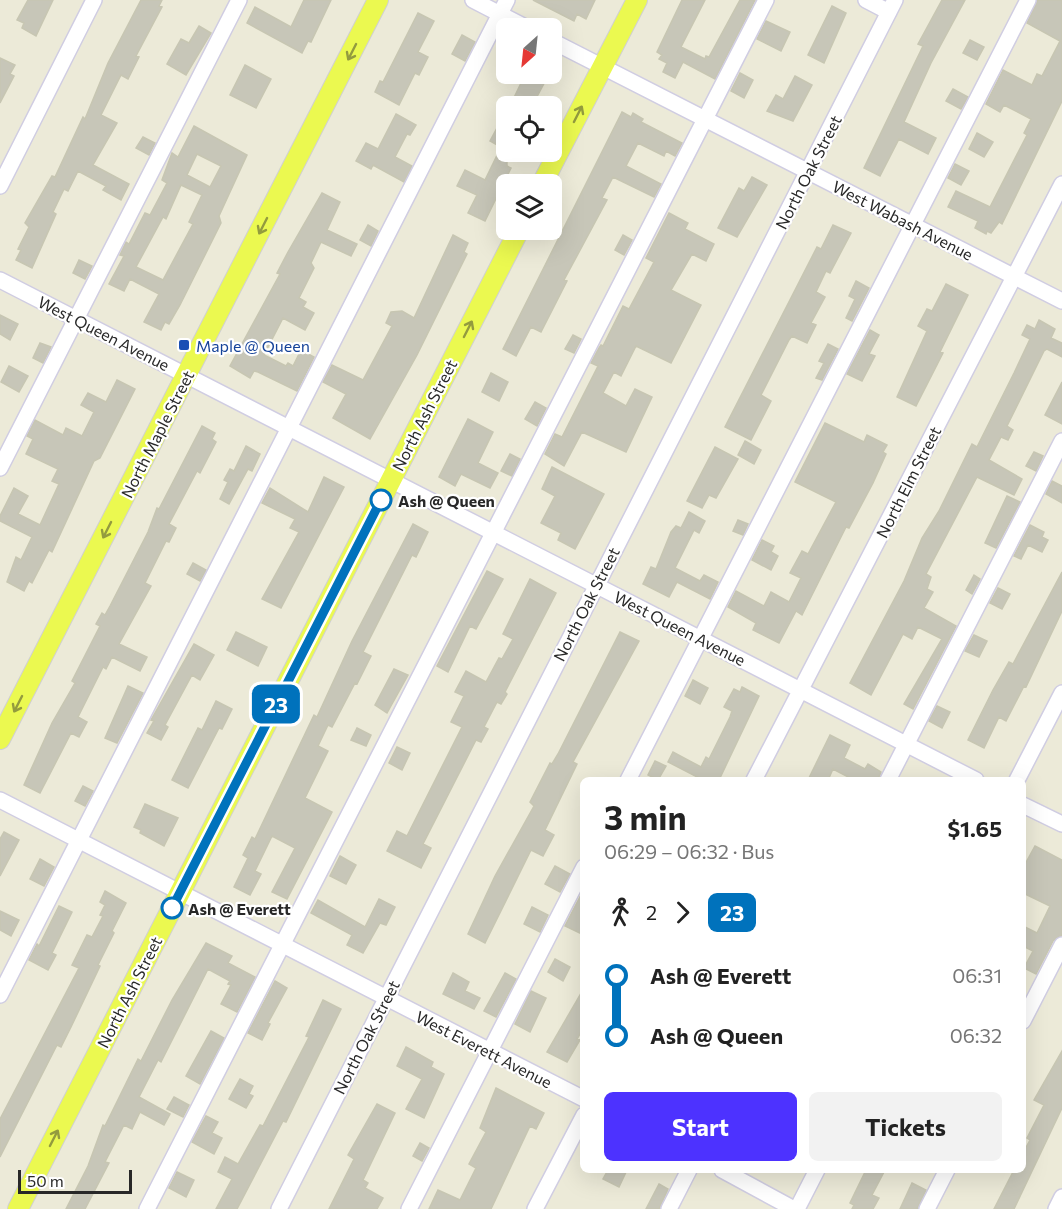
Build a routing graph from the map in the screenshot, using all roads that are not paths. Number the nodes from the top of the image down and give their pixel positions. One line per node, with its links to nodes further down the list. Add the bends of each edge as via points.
1 (94, 0): 19 (street)
2 (239, 0): 25 (street)
3 (378, 0): 26 (main road, North Maple Street, one-way to 26)
4 (472, 0): 11 (street)
5 (507, 0): 11 (street)
6 (637, 0): 14 (main road)
7 (766, 0): 15 (street)
8 (866, 0): 10 (street)
9 (1028, 0): 20 (street)
10 (892, 6): 16 (street, North Oak Street)
11 (500, 14): 12 (street); 27 (street)
12 (508, 18)
13 (562, 46): 14 (street, West Wabash Avenue)
14 (602, 67): 15 (street, West Wabash Avenue); 17 (main road, one-way to 14)
15 (704, 119): 16 (street, West Wabash Avenue); 31 (street)
16 (808, 172): 20 (street, West Wabash Avenue); 32 (street, North Oak Street)
17 (547, 174)
18 (1062, 184): 22 (street, North Elm Street)
19 (0, 186)
20 (911, 225): 22 (street, West Wabash Avenue); 33 (street)
21 (514, 240): 30 (main road, North Ash Street, one-way to 21)
22 (1014, 277): 24 (street, West Wabash Avenue); 34 (street, North Elm Street)
23 (0, 280): 25 (street, West Queen Avenue)
24 (1062, 301)
25 (75, 318): 26 (street, West Queen Avenue); 29 (street)
26 (187, 375): 27 (street, West Queen Avenue); 36 (main road, North Maple Street, one-way to 36)
27 (289, 427): 30 (street, West Queen Avenue); 46 (street)
28 (1062, 441): 37 (street)
29 (0, 468)
30 (392, 479): 31 (street, West Queen Avenue); 48 (main road, North Ash Street)
31 (492, 531): 32 (street, West Queen Avenue); 49 (street)
32 (596, 585): 33 (street, West Queen Avenue); 52 (street, North Oak Street)
33 (701, 638): 34 (street, West Queen Avenue); 38 (street)
34 (800, 689): 37 (street, West Queen Avenue); 39 (street, North Elm Street)
35 (1062, 693): 42 (street)
36 (0, 740)
37 (907, 743): 40 (street); 41 (street, West Queen Avenue)
38 (630, 777)
39 (756, 777)
40 (890, 777)
41 (970, 777)
42 (1019, 777)
43 (0, 800): 46 (street, West Everett Avenue)
44 (1026, 806): 45 (street)
45 (1062, 824)
46 (78, 840): 48 (street, West Everett Avenue); 51 (street)
47 (580, 875): 54 (street)
48 (180, 892): 49 (street, West Everett Avenue); 62 (main road, North Ash Street, one-way to 48)
49 (281, 945): 52 (street, West Everett Avenue); 63 (street)
50 (1062, 945): 53 (street)
51 (0, 995)
52 (385, 999): 54 (street, West Everett Avenue); 64 (street, North Oak Street)
53 (1026, 1015)
54 (489, 1052): 55 (street, West Everett Avenue); 65 (street)
55 (580, 1097)
56 (580, 1123): 66 (street)
57 (687, 1173): 67 (street)
58 (728, 1173): 68 (street)
59 (815, 1173): 68 (street)
60 (945, 1173): 69 (street)
61 (1062, 1197): 70 (street)
62 (18, 1209)
63 (147, 1209)
64 (279, 1209)
65 (409, 1209)
66 (535, 1209)
67 (669, 1209)
68 (795, 1209)
69 (927, 1209)
70 (1056, 1209)

